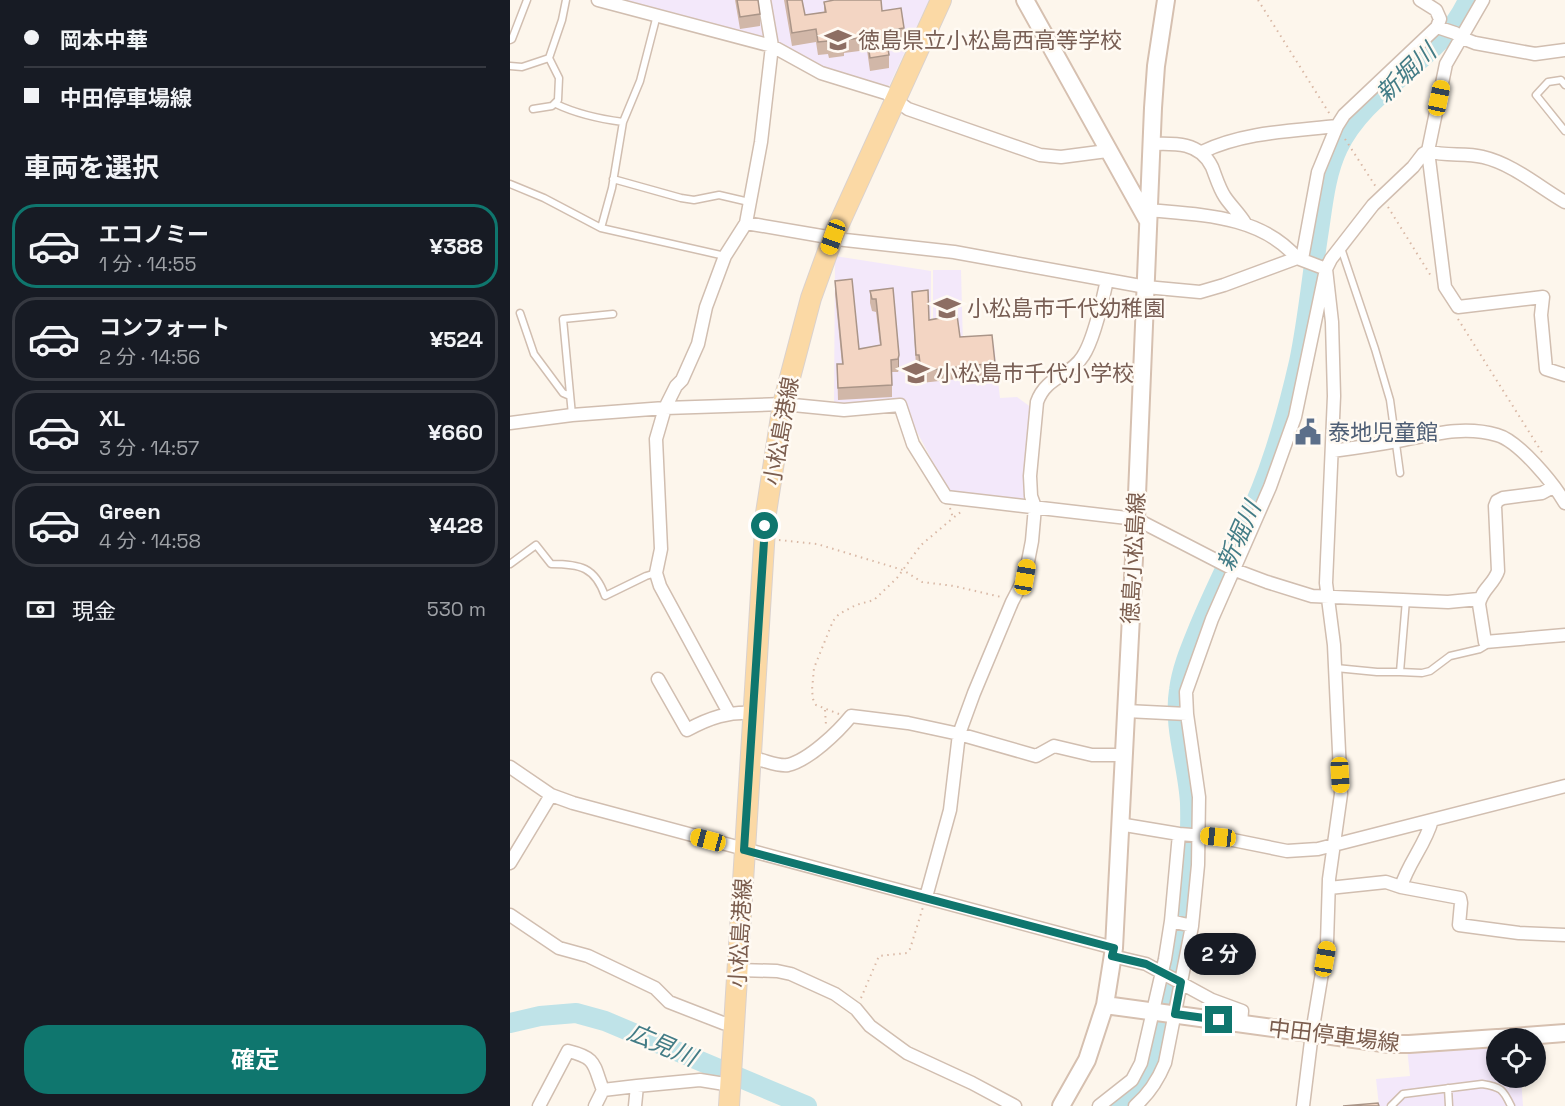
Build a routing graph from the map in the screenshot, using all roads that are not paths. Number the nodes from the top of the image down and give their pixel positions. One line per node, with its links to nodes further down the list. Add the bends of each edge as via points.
1 (527, 0): 13 (lane)
2 (567, 0): 16 (lane)
3 (598, 0): 10 (street)
4 (764, 0): 14 (street)
5 (941, 0): 19 (main road, 小松島港線)
6 (1025, 0): 26 (main road)
7 (1166, 0): 25 (main road, 徳島小松島線, via 1156,66)
8 (1420, 0): 11 (street, via 1436,10)
9 (1483, 0): 12 (street)
10 (657, 15): 14 (street); 22 (lane, via 640,81)
11 (1438, 27): 12 (street); 23 (street)
12 (1459, 35): 15 (street, via 1475,43 1535,54); 27 (street, via 1446,64)
13 (510, 40)
14 (772, 46): 19 (street, via 821,73 886,93); 31 (street, via 761,142)
15 (1565, 50)
16 (549, 58): 17 (lane, via 522,67); 20 (lane, via 559,78)
17 (510, 66)
18 (1564, 83): 24 (lane, via 1548,82 1536,95)
19 (896, 100): 26 (street, via 908,108 1040,155 1061,157); 37 (main road, 小松島港線)
20 (556, 104): 21 (lane); 22 (lane)
21 (533, 109)
22 (623, 122): 29 (lane)
23 (1337, 126): 28 (street, via 1248,137); 40 (street, via 1318,172)
24 (1565, 131)
25 (1151, 144): 28 (street, via 1171,144); 33 (main road, 徳島小松島線)
26 (1107, 151): 33 (main road)
27 (1428, 151): 32 (street, via 1501,162); 38 (street, via 1373,205); 46 (street, via 1445,287 1458,307 1543,297 1546,369)
28 (1202, 152): 35 (street, via 1225,196)
29 (613, 179): 31 (lane, via 681,198 694,200 719,195); 36 (lane)
30 (510, 184): 36 (lane)
31 (748, 202): 34 (street)
32 (1565, 202)
33 (1148, 216): 35 (street, via 1218,217); 43 (main road, 徳島小松島線)
34 (746, 223): 37 (street); 39 (street)
35 (1245, 223): 40 (street)
36 (601, 228): 39 (lane)
37 (833, 237): 42 (street, via 954,252); 48 (main road, 小松島港線, via 811,298)
38 (1341, 248): 41 (street); 52 (lane, via 1390,400)
39 (725, 256): 49 (street, via 706,307 698,344)
40 (1301, 259): 41 (street); 43 (street, via 1200,292)
41 (1324, 268): 53 (street, via 1333,344); 60 (street, via 1295,417 1270,488)
42 (1107, 280): 43 (street); 57 (street, via 1083,358 1047,385 1037,402 1030,476)
43 (1146, 287): 58 (main road, 徳島小松島線)
44 (520, 313): 47 (lane, via 534,354 563,393)
45 (613, 314): 47 (lane, via 563,319)
46 (1565, 375)
47 (570, 396): 50 (lane)
48 (783, 404): 49 (street); 57 (street, via 844,410 900,405 913,444 946,497); 72 (main road, 小松島港線, via 766,513)
49 (665, 408): 50 (street); 61 (street, via 656,439 661,549)
50 (572, 415): 51 (street)
51 (510, 423)
52 (1394, 442): 53 (street); 54 (lane); 55 (street, via 1461,430 1499,435 1518,446)
53 (1332, 451): 62 (street)
54 (1400, 473)
55 (1553, 487): 56 (street); 63 (street, via 1542,493 1497,501 1498,571)
56 (1564, 501)
57 (1035, 507): 58 (street); 74 (street, via 1025,577)
58 (1136, 519): 60 (street); 70 (main road, 徳島小松島線)
59 (510, 564): 61 (lane, via 536,544 551,564 580,566 599,579 605,596)
60 (1234, 569): 62 (street, via 1312,596); 73 (street, via 1192,671)
61 (656, 573): 71 (street)
62 (1328, 597): 64 (street); 67 (street)
63 (1479, 599): 64 (street); 66 (street)
64 (1406, 600): 68 (lane)
65 (1565, 635): 66 (street)
66 (1485, 642): 68 (lane, via 1480,650 1450,656 1430,671)
67 (1336, 668): 68 (lane); 83 (street, via 1341,794)
68 (1400, 672)
69 (658, 679): 71 (street, via 687,730)
70 (1126, 711): 73 (street); 75 (main road, 徳島小松島線)
71 (729, 713): 72 (street)
72 (754, 713): 76 (main road, 小松島港線)
73 (1185, 714): 82 (street, via 1199,797)
74 (959, 734): 75 (street, via 1036,756 1054,746 1092,755); 76 (street, via 850,716 818,748 788,765); 88 (street, via 950,810)
75 (1124, 755): 81 (main road, 徳島小松島線)
76 (752, 758): 84 (main road, 小松島港線)
77 (510, 767): 79 (street)
78 (1565, 786): 80 (street)
79 (551, 795): 84 (street); 85 (street)
80 (1432, 820): 83 (street); 86 (street)
81 (1119, 824): 82 (street); 92 (main road, 徳島小松島線)
82 (1189, 834): 83 (street, via 1287,851); 90 (street); 90 (street)
83 (1334, 845): 87 (street)
84 (744, 850): 88 (street); 93 (main road, 小松島港線)
85 (510, 863)
86 (1401, 887): 87 (street, via 1386,882); 91 (street, via 1460,898 1459,925)
87 (1329, 888): 99 (street, via 1327,943)
88 (926, 897): 92 (street)
89 (510, 915): 98 (street, via 559,948 588,956 655,988 669,1002)
90 (1182, 924): 94 (street); 94 (street)
91 (1565, 935)
92 (1113, 952): 94 (street); 95 (main road, 徳島小松島線)
93 (738, 970): 98 (main road, 小松島港線); 111 (street, via 791,974 835,994 907,1053)
94 (1171, 977): 96 (street); 96 (street); 97 (street, via 1212,1000 1242,1011)
95 (1105, 1005): 96 (main road, 中田停車場線); 112 (main road, 徳島小松島線, via 1087,1060)
96 (1164, 1012): 97 (main road, 中田停車場線); 113 (street, via 1132,1080); 114 (street, via 1165,1063 1160,1076)
97 (1241, 1023): 99 (main road, 中田停車場線)
98 (735, 1025): 103 (main road, 小松島港線)
99 (1312, 1033): 102 (main road, 中田停車場線, via 1390,1044); 115 (street)
100 (1565, 1033): 101 (main road, 中田停車場線)
101 (1546, 1034)
102 (1486, 1039)
103 (731, 1078): 104 (street); 110 (main road, 小松島港線)
104 (637, 1086): 106 (street); 109 (street)
105 (1448, 1088): 116 (lane, via 1403,1094); 117 (lane); 118 (lane, via 1495,1086 1504,1091)
106 (603, 1090): 107 (street, via 592,1060 568,1051); 108 (street)
107 (539, 1106)
108 (595, 1106)
109 (635, 1106)
110 (729, 1106)
111 (1015, 1106)
112 (1061, 1106)
113 (1100, 1106)
114 (1135, 1106)
115 (1303, 1106)
116 (1391, 1106)
117 (1449, 1106)
118 (1511, 1106)

